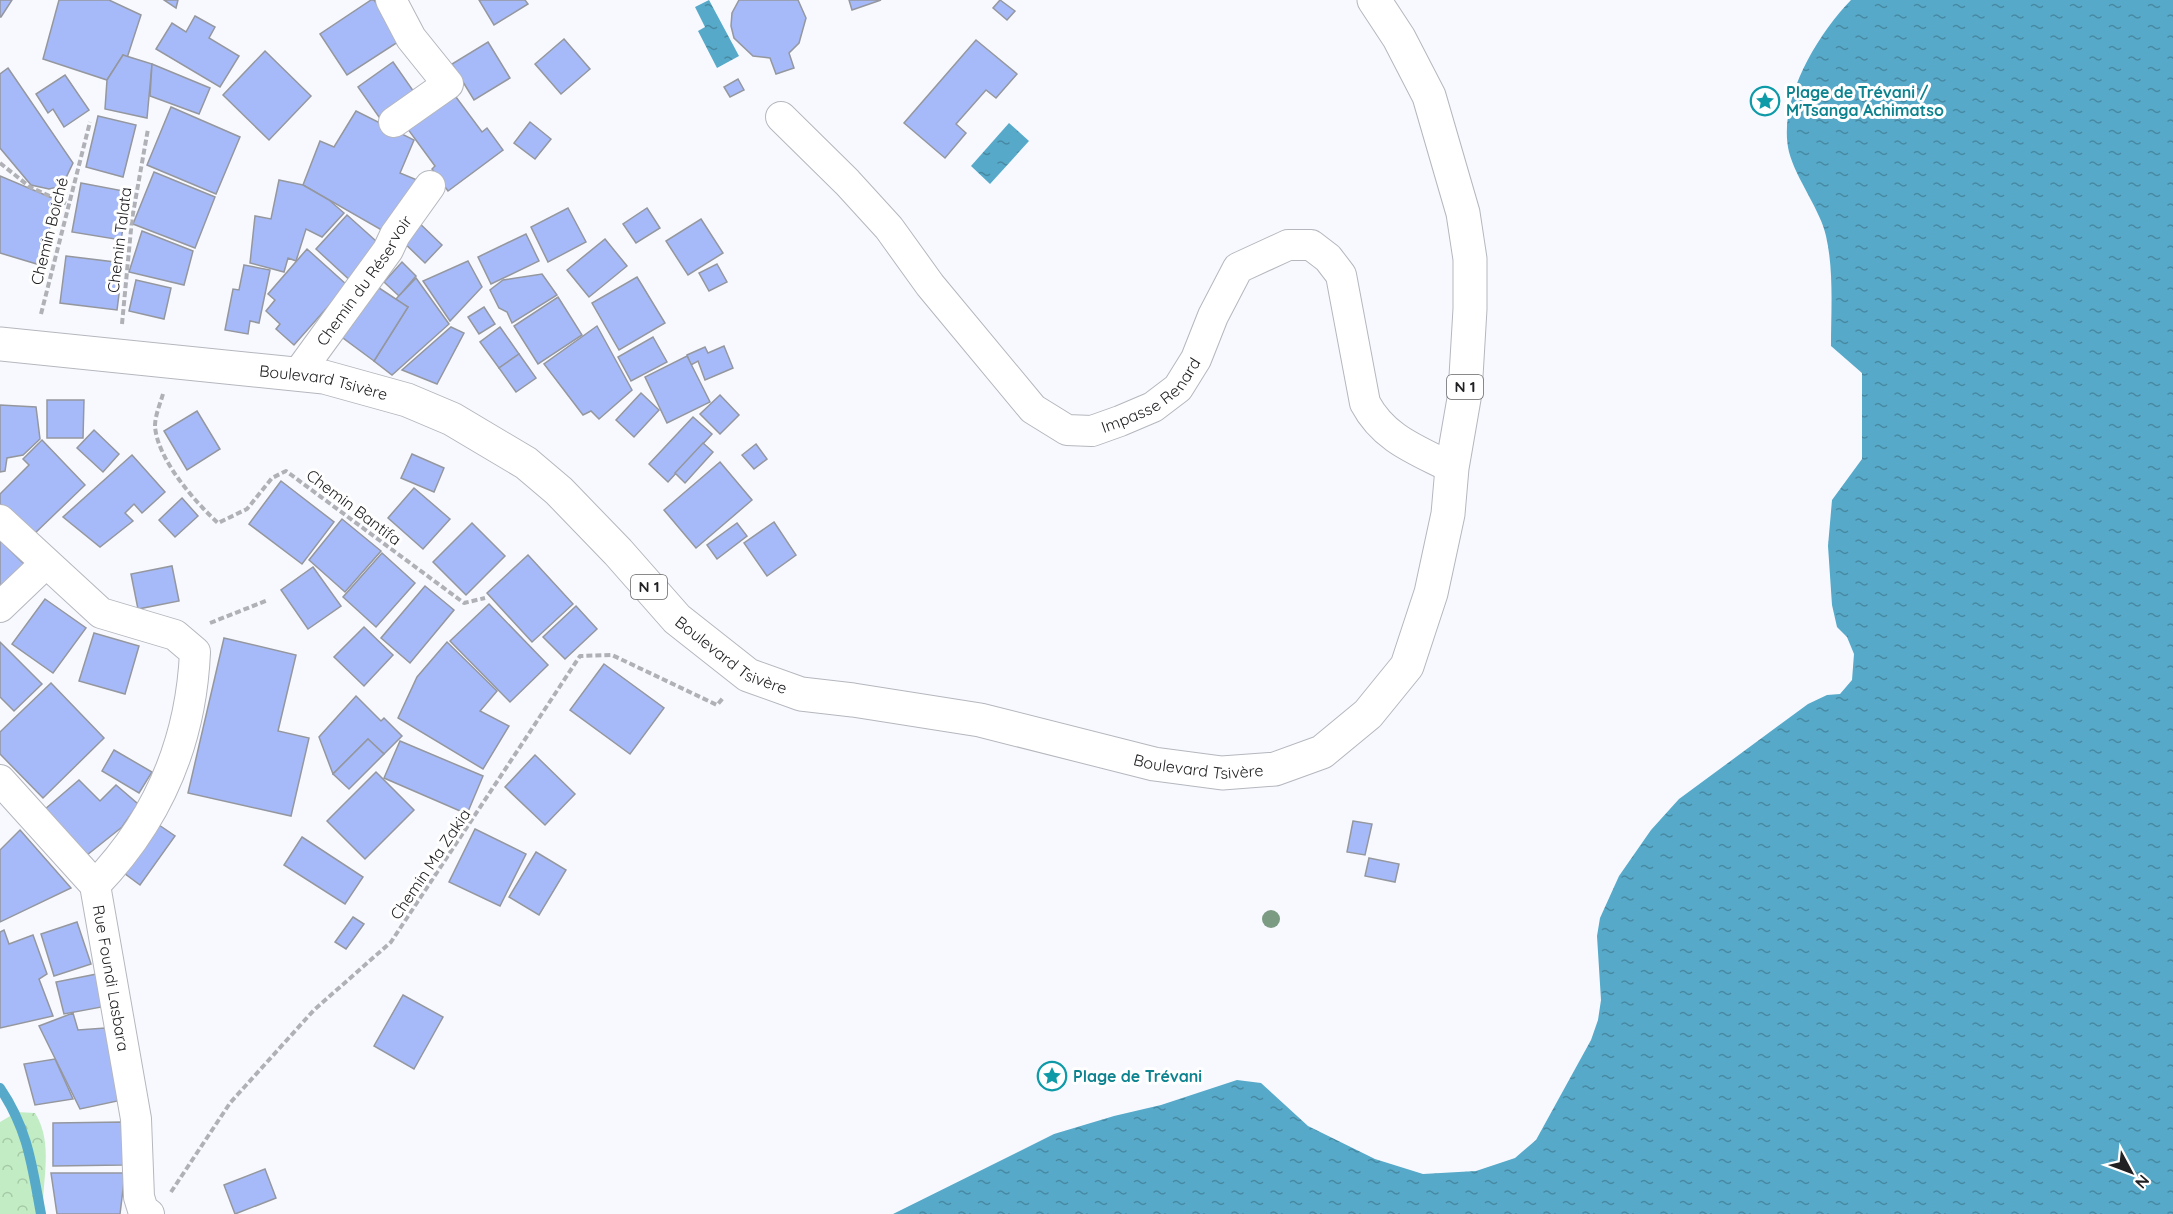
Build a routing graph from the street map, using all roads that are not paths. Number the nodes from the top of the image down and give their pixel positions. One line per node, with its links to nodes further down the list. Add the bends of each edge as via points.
1 (391, 0): 4 (street, via 411,38 448,84)
2 (1374, 0): 8 (main road, N 1, via 1429,96 1463,213 1470,259 1470,309 1465,393)
3 (781, 117): 8 (street, Impasse Renard, via 888,228 1033,409 1067,430 1092,431 1153,407 1178,388 1196,359 1238,268 1288,245 1311,245 1341,275 1365,403 1374,420 1388,434)
4 (394, 122)
5 (430, 186): 7 (street, Chemin du Réservoir)
6 (0, 344): 7 (main road, Boulevard Tsivère / N 1)
7 (297, 375): 8 (main road, Boulevard Tsivère / N 1, via 324,377 407,400 452,419 526,463 618,552 677,620 748,675 801,694 980,720 1154,765 1222,773 1275,769 1322,752 1368,714 1407,666 1431,593 1448,514)
8 (1452, 468)
9 (0, 520): 10 (street)
10 (46, 563): 11 (street); 13 (street, via 101,613 175,635 195,652 190,703 170,772 150,817)
11 (0, 607)
12 (0, 780): 13 (street, Rue Foundi Lasbara)
13 (95, 885): 14 (street, Rue Foundi Lasbara, via 136,1119 139,1197)
14 (154, 1206)

